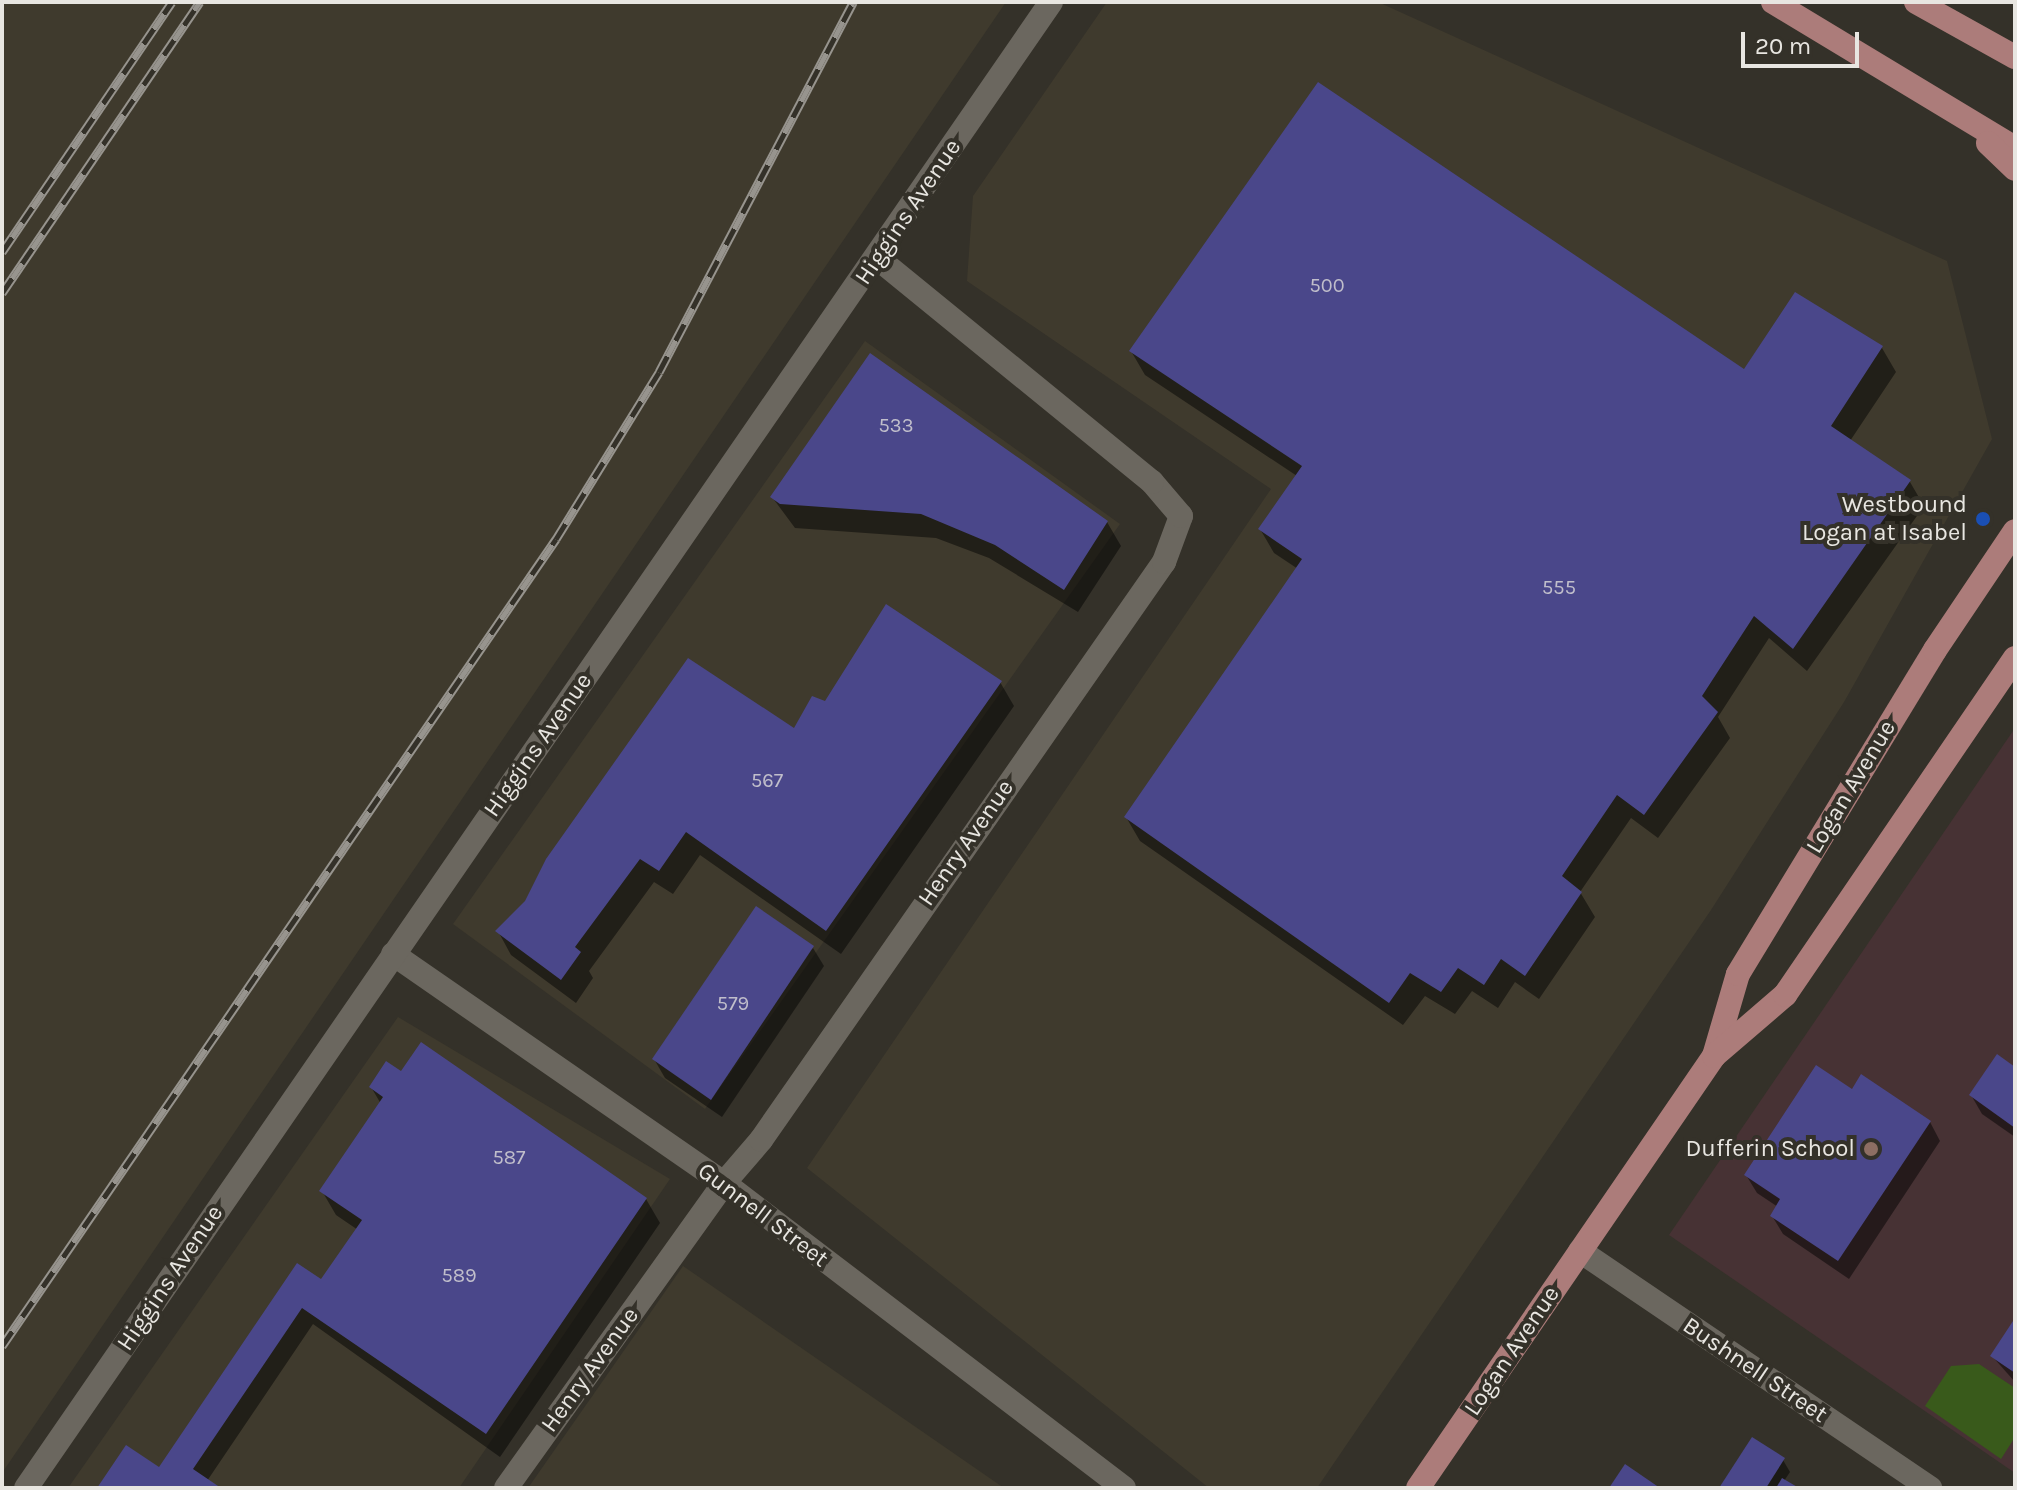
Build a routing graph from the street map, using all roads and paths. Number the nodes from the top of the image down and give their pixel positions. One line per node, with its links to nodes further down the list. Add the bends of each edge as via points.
1 (1051, 2): 8 (street, Higgins Avenue)
2 (1773, 2): 5 (main road)
3 (1916, 2): 4 (main road)
4 (2015, 57)
5 (1955, 110): 6 (main road); 7 (main road)
6 (2015, 148)
7 (2015, 169)
8 (877, 258): 11 (street, Higgins Avenue); 13 (street, Henry Avenue, via 1140,472 1181,516 1164,562 761,1140)
9 (2015, 531): 12 (main road, Logan Avenue, via 1935,650 1738,974)
10 (2015, 658): 12 (main road, Logan Avenue, via 1785,995)
11 (393, 954): 13 (street, Gunnell Street); 15 (street, Higgins Avenue)
12 (1714, 1056): 14 (main road, Logan Avenue)
13 (724, 1183): 16 (street, Henry Avenue); 17 (street, Gunnell Street)
14 (1580, 1251): 18 (main road, Logan Avenue); 19 (street, Bushnell Street)
15 (26, 1488)
16 (506, 1488)
17 (1124, 1488)
18 (1418, 1488)
19 (1930, 1488)

